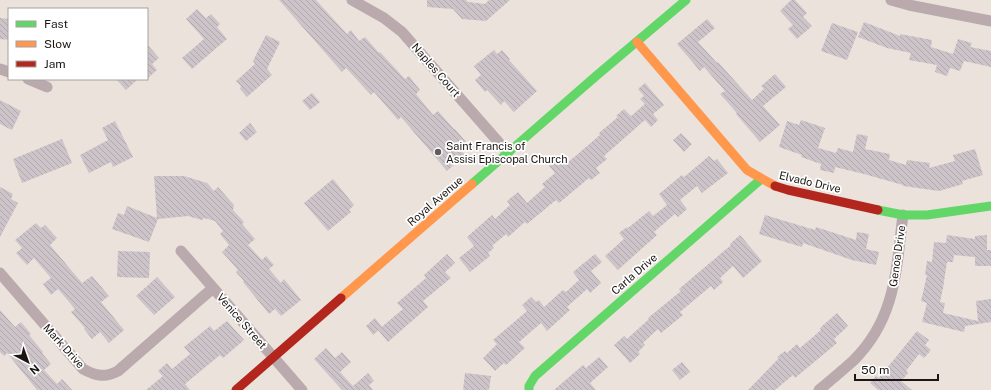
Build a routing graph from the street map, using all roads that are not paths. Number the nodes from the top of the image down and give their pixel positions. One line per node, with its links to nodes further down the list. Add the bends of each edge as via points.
1 (352, 0): 8 (street, Naples Court, via 384,18 402,32)
2 (686, 0): 5 (street, Royal Avenue)
3 (891, 0): 4 (street)
4 (991, 21)
5 (637, 42): 8 (street, Royal Avenue); 9 (street, Elvado Drive, via 747,170)
6 (30, 80): 7 (street)
7 (47, 87)
8 (508, 153): 15 (street, Royal Avenue)
9 (760, 180): 11 (street, Elvado Drive, via 788,190); 16 (street, Carla Drive, via 535,376)
10 (991, 206): 11 (street, Elvado Drive, via 927,215)
11 (903, 215): 19 (street, Genoa Drive, via 894,286 878,328 854,359)
12 (181, 251): 14 (street, Venice Street)
13 (0, 273): 14 (street, Mark Drive, via 83,369 93,375 102,376 118,371)
14 (213, 288): 15 (street, Venice Street)
15 (274, 358): 17 (street, Royal Avenue); 18 (street, Venice Street)
16 (529, 389)
17 (236, 390)
18 (302, 390)
19 (819, 390)

